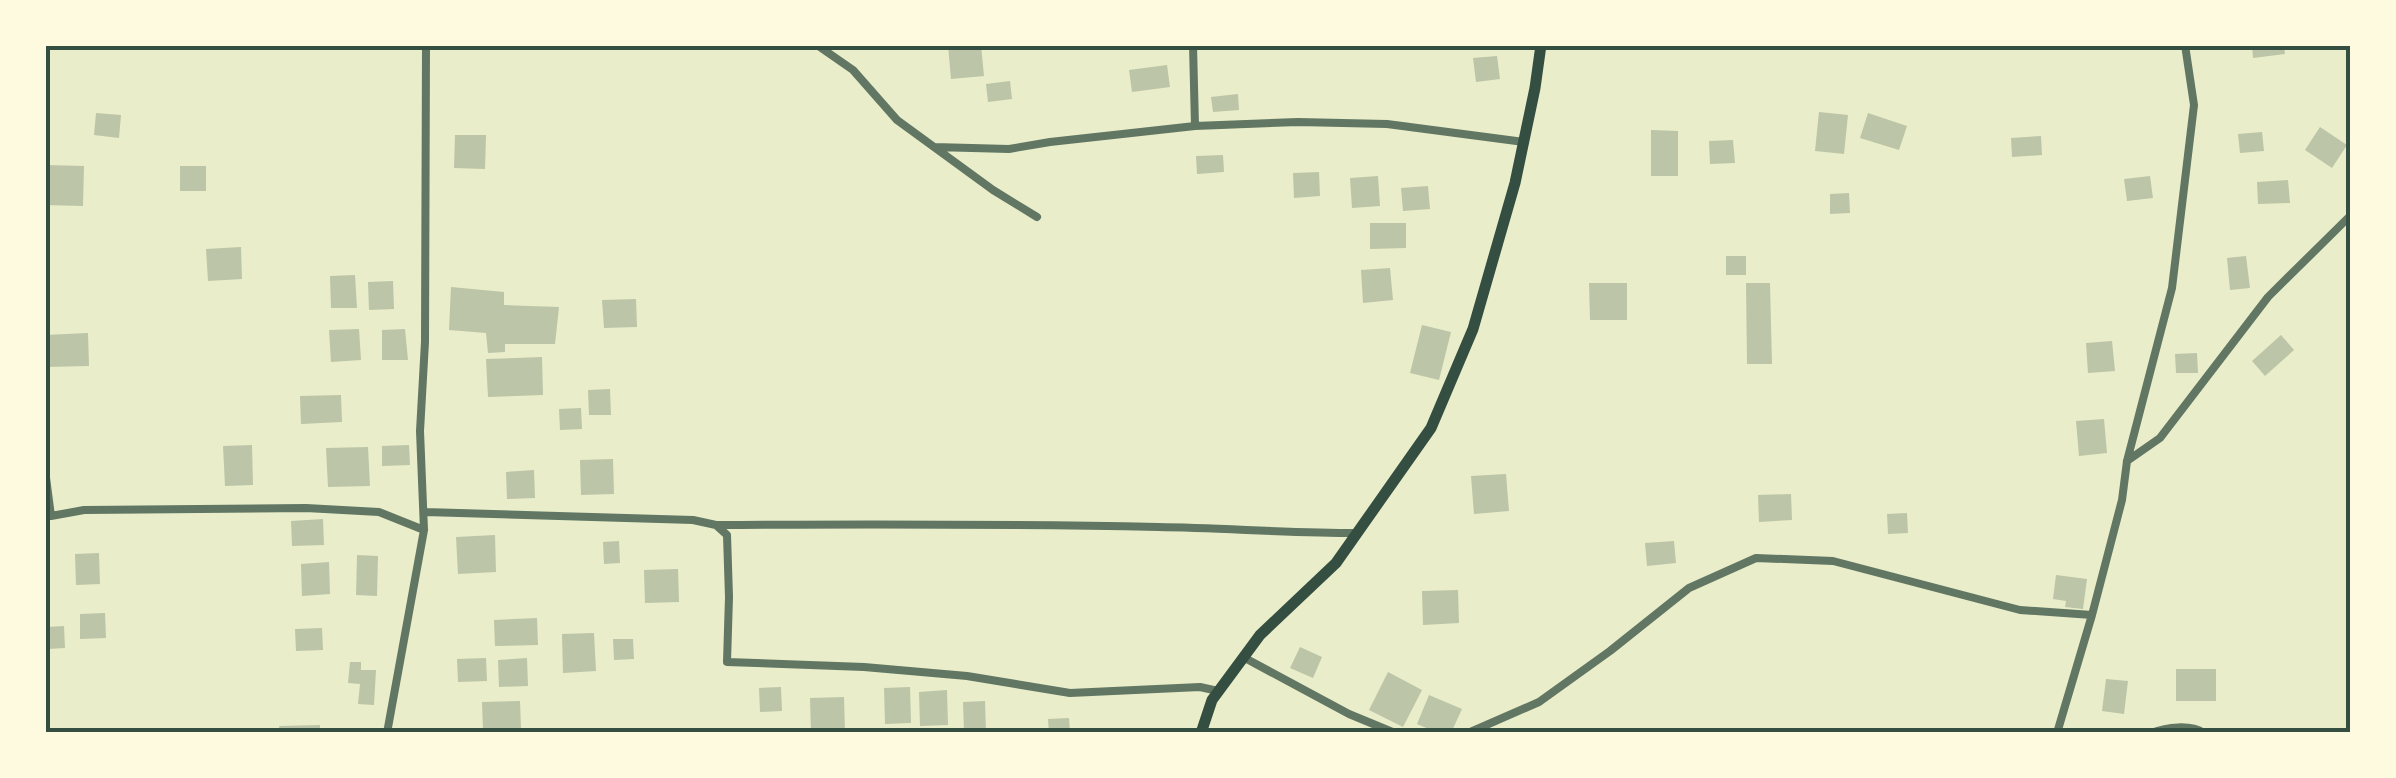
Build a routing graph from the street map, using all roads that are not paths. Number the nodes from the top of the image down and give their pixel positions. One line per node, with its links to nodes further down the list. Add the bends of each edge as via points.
1 (426, 45): 13 (street)
2 (817, 45): 8 (street)
3 (1193, 45): 6 (street)
4 (1540, 45): 7 (main road)
5 (2185, 45): 11 (street, via 2194,106 2172,288)
6 (1195, 126): 7 (street, via 1387,124); 8 (street, via 1009,149)
7 (1524, 142): 17 (main road, via 1474,329 1431,428)
8 (934, 146): 10 (street)
9 (2351, 215): 11 (street, via 2268,296 2160,438)
10 (1037, 217)
11 (2126, 461): 18 (street)
12 (45, 470): 14 (street)
13 (424, 512): 15 (street); 16 (street)
14 (48, 518): 16 (street, via 84,510 306,508 379,512)
15 (716, 525): 17 (street); 20 (street, via 727,535 726,662 967,676 1070,694)
16 (424, 530): 21 (street)
17 (1357, 533): 19 (main road)
18 (2092, 614): 24 (street, via 2020,610 1833,561 1756,558 1690,588 1539,702); 25 (street)
19 (1243, 658): 20 (main road); 23 (street)
20 (1218, 691): 22 (main road)
21 (387, 733)
22 (1201, 733)
23 (1394, 733)
24 (1468, 733)
25 (2057, 733)
26 (2151, 733): 27 (street)
27 (2204, 733)

